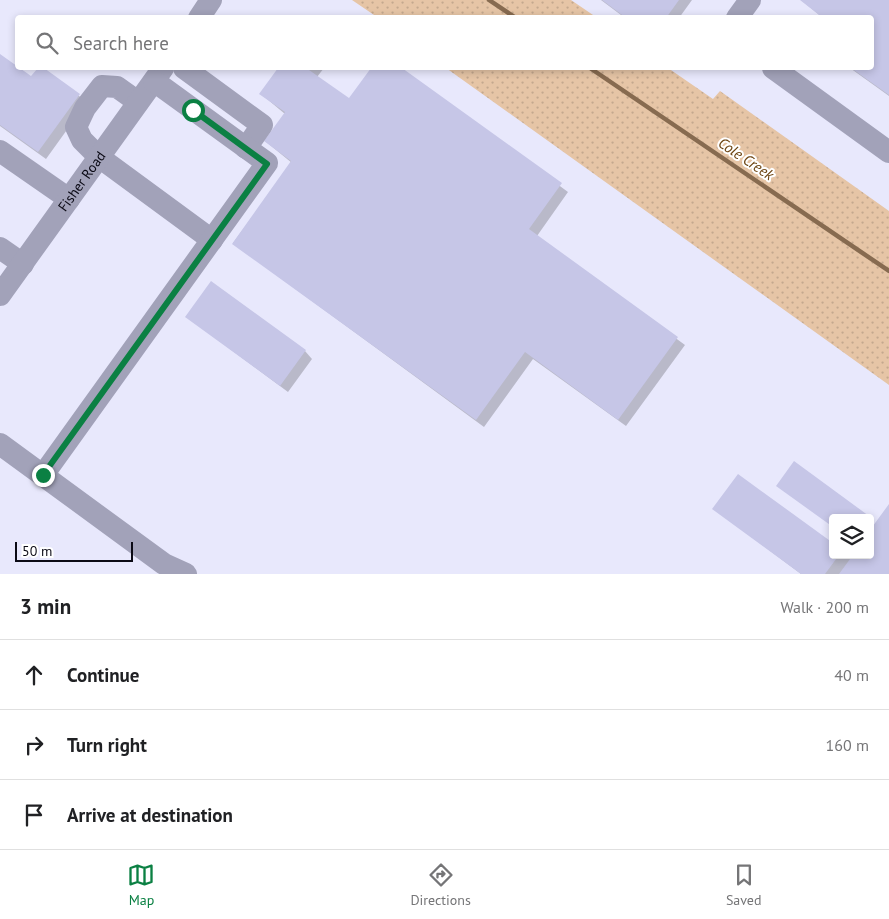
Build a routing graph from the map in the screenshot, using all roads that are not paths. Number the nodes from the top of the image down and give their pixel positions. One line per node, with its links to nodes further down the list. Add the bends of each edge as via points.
1 (211, 0): 3 (street)
2 (750, 0): 4 (street)
3 (200, 15)
4 (739, 15)
5 (187, 70): 9 (street, via 262,125)
6 (776, 70): 11 (street)
7 (159, 74): 8 (street, Fisher Road); 9 (street)
8 (138, 102): 12 (street, Fisher Road); 12 (street, via 117,87 102,86 85,108 76,127 82,140)
9 (246, 148): 14 (street, via 267,164)
10 (0, 151): 13 (street)
11 (889, 152)
12 (99, 157): 13 (street, Fisher Road); 14 (street)
13 (69, 199): 16 (street, Fisher Road)
14 (212, 240): 19 (street)
15 (0, 248): 16 (street)
16 (23, 264): 17 (street, Fisher Road)
17 (0, 295)
18 (0, 444): 19 (street)
19 (43, 475): 20 (street, via 164,564)
20 (186, 574)

